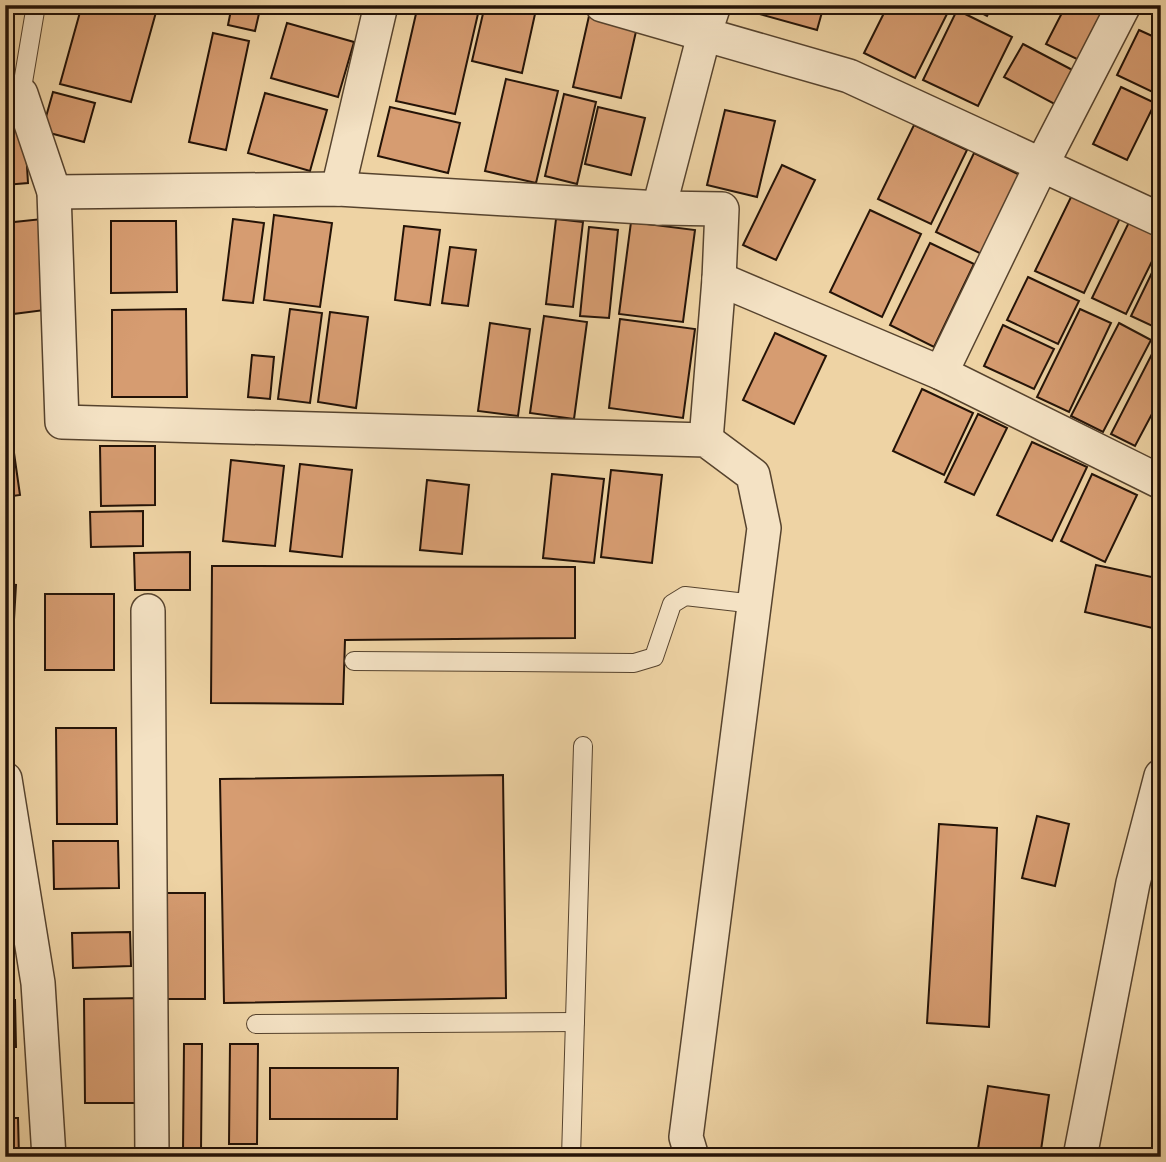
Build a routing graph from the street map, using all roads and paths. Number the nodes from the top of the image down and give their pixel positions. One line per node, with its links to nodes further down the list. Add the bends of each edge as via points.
1 (36, 5): 6 (lane)
2 (381, 5): 8 (street)
3 (602, 5): 5 (street)
4 (1124, 5): 7 (street)
5 (709, 20): 7 (street, via 849,76); 10 (street)
6 (13, 95): 9 (street)
7 (1042, 164): 11 (street); 13 (street)
8 (338, 189): 9 (street); 10 (street)
9 (54, 192): 14 (street, via 62,422)
10 (659, 208): 12 (street, via 722,209)
11 (1161, 220)
12 (719, 279): 13 (street); 14 (street)
13 (941, 373): 15 (street)
14 (706, 440): 16 (street, via 753,475 764,528)
15 (1161, 482)
16 (755, 604): 18 (lane, via 685,596 673,604 654,657 634,663); 28 (street, via 686,1137)
17 (148, 611): 26 (street)
18 (354, 661)
19 (583, 746): 23 (lane)
20 (1161, 776): 22 (street)
21 (5, 779): 25 (street, via 38,983)
22 (1147, 886): 29 (street)
23 (575, 1022): 24 (lane); 27 (lane)
24 (256, 1024)
25 (49, 1157)
26 (152, 1157)
27 (571, 1157)
28 (692, 1157)
29 (1080, 1157)

